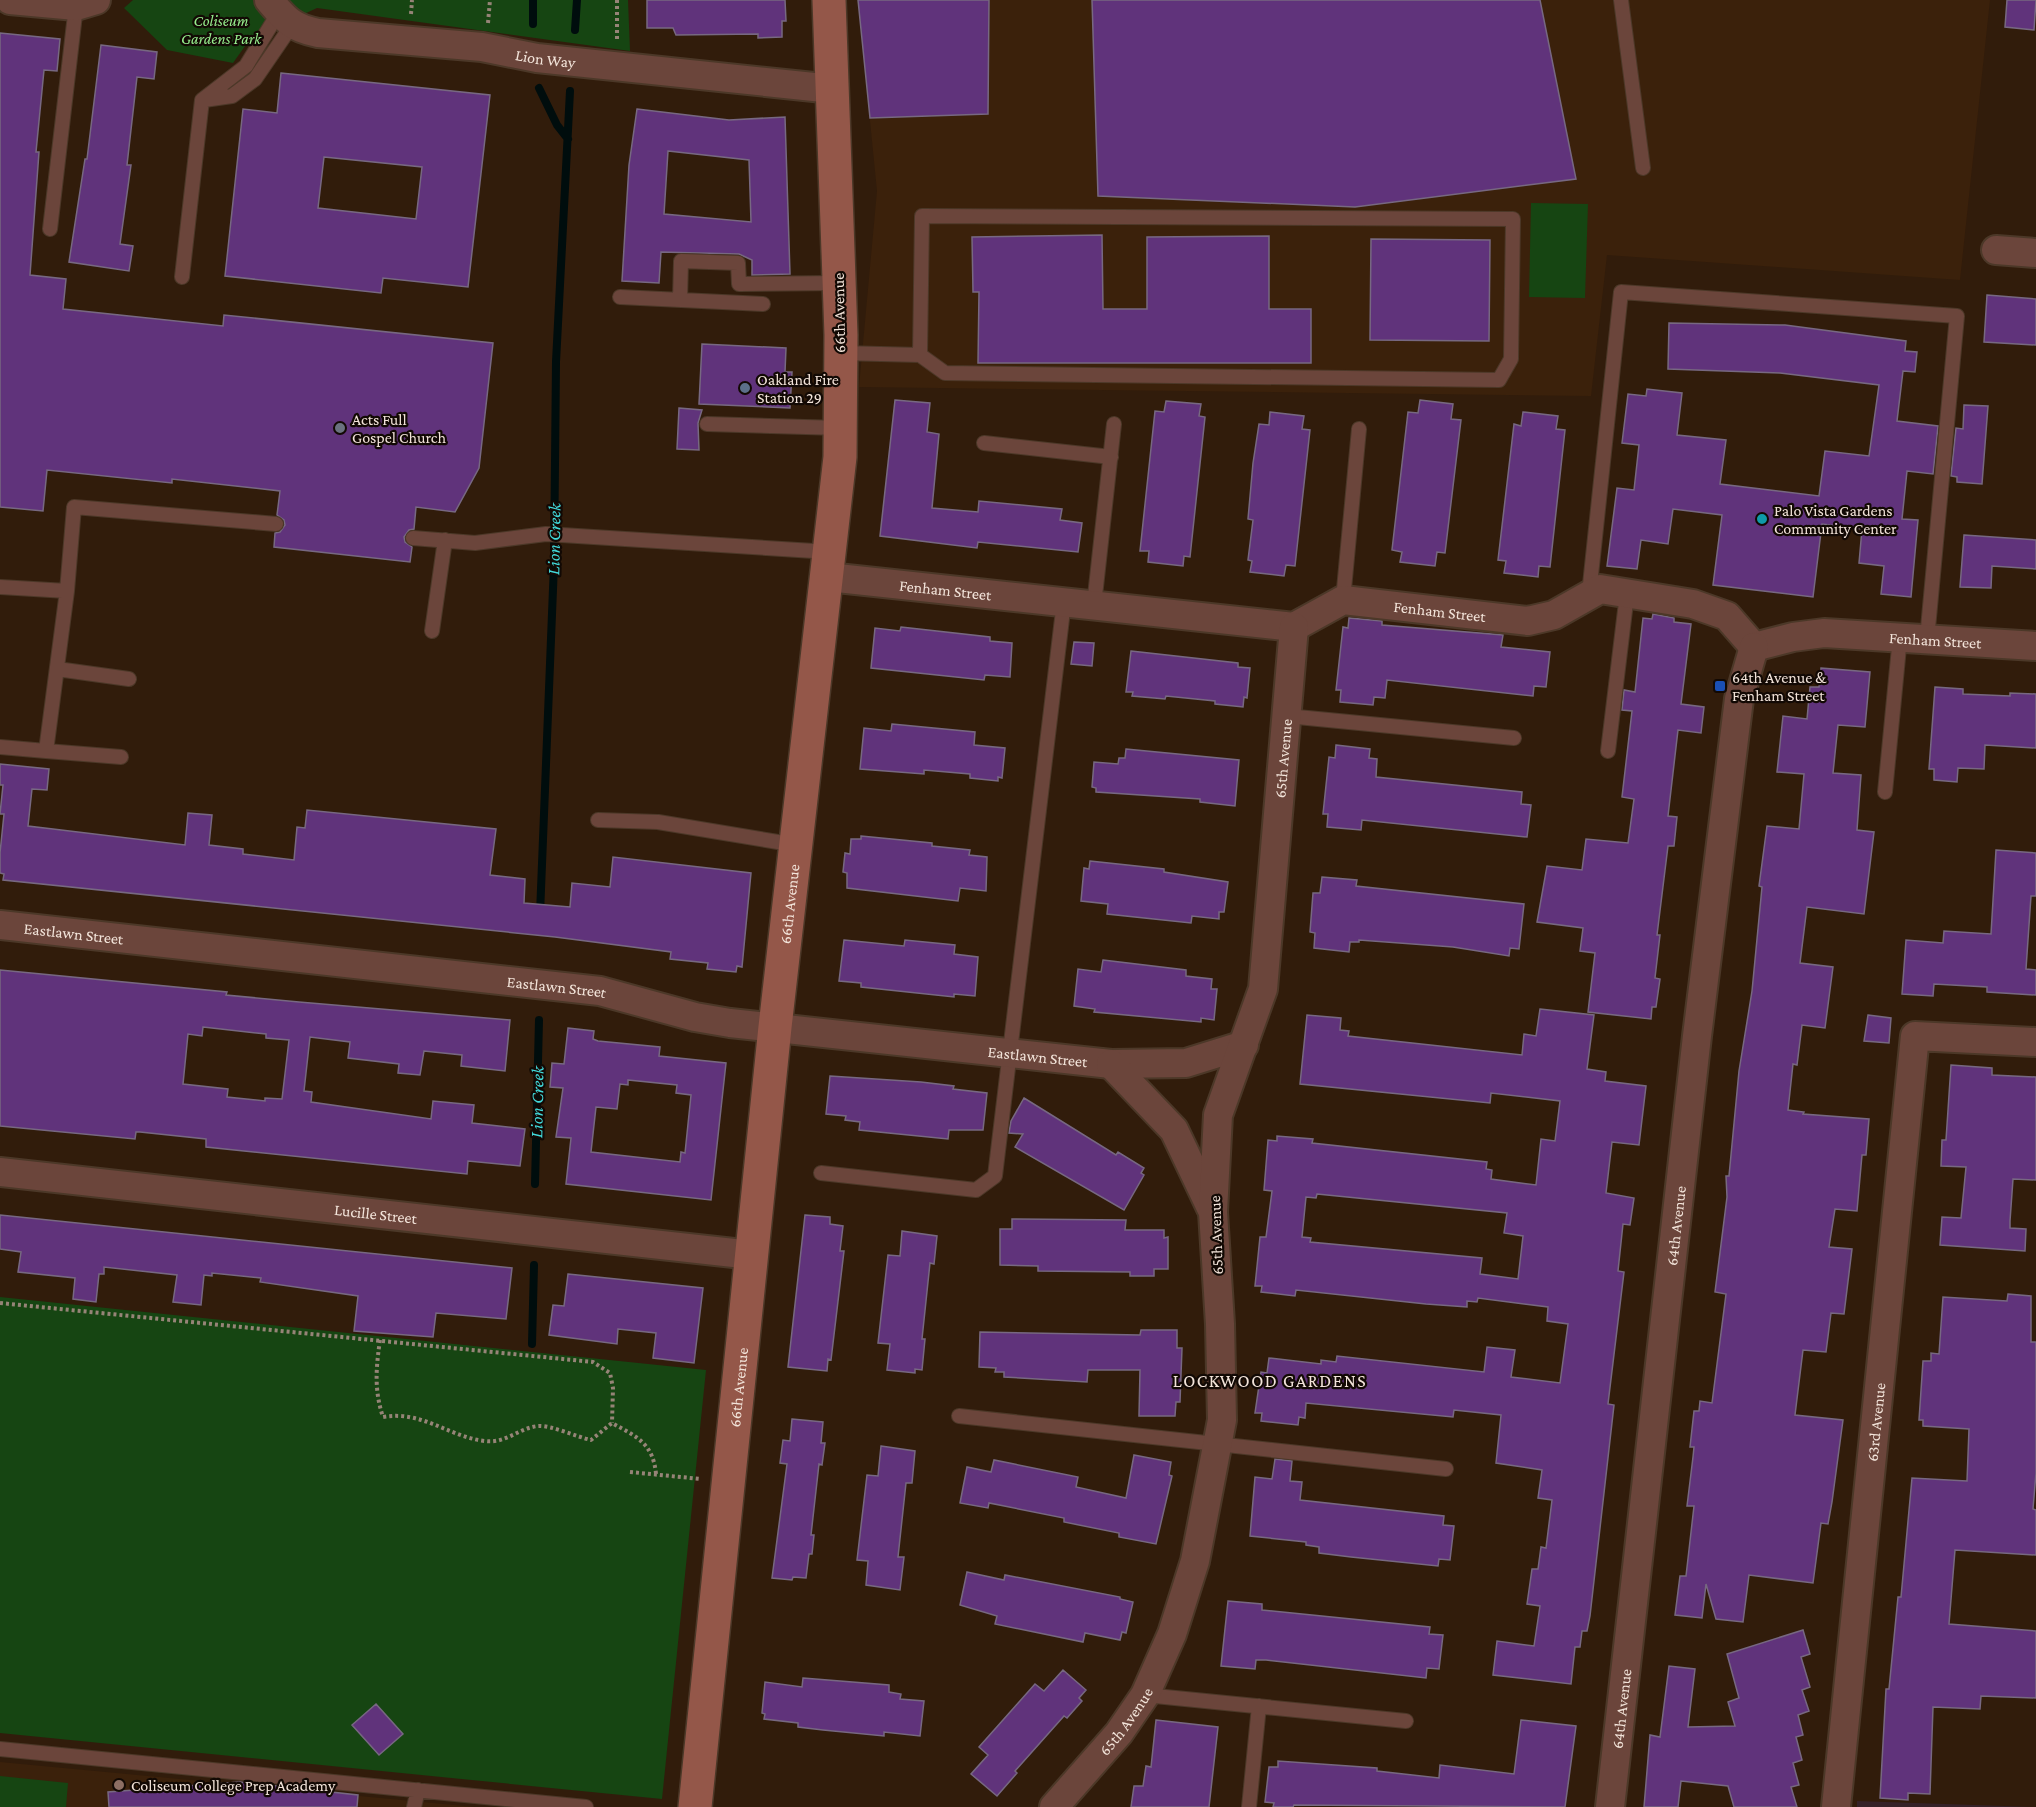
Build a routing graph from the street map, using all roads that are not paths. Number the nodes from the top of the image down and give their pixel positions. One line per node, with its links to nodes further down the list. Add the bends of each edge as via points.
1 (10, 0): 4 (street)
2 (829, 0): 6 (street, 66th Avenue)
3 (1621, 0): 7 (lane)
4 (86, 3): 8 (lane)
5 (280, 12): 6 (street, Lion Way, via 318,33 482,47 617,67); 11 (lane, via 246,66 202,100)
6 (833, 88): 12 (street, 66th Avenue)
7 (1644, 168)
8 (50, 229)
9 (1996, 250): 10 (street)
10 (2036, 253)
11 (182, 277)
12 (839, 284): 14 (lane, via 739,284 738,263 681,261); 16 (street, 66th Avenue)
13 (620, 297): 14 (lane)
14 (680, 300): 15 (lane)
15 (763, 304)
16 (841, 353): 17 (lane); 20 (street, 66th Avenue)
17 (920, 355): 17 (lane, via 922,216 1513,219 1511,359 1499,380 945,373)
18 (707, 424): 20 (lane)
19 (1114, 424): 23 (lane)
20 (840, 428): 27 (street, 66th Avenue)
21 (1359, 429): 32 (lane)
22 (984, 443): 23 (lane)
23 (1111, 457): 34 (lane)
24 (276, 525): 29 (lane, via 74,507)
25 (413, 538): 26 (lane)
26 (445, 540): 27 (lane, via 476,543 569,535); 36 (lane)
27 (829, 565): 33 (street, Fenham Street); 50 (street, 66th Avenue)
28 (0, 586): 29 (lane)
29 (67, 591): 40 (lane)
30 (1627, 594): 31 (street, Fenham Street, via 1600,589); 39 (street, Fenham Street, via 1693,604 1727,616); 46 (lane)
31 (1589, 595): 32 (street, Fenham Street, via 1554,615 1528,621); 37 (lane, via 1621,292 1957,316)
32 (1343, 600): 35 (street)
33 (1064, 602): 34 (street, Fenham Street); 55 (lane)
34 (1094, 605): 35 (street, Fenham Street)
35 (1294, 627): 42 (street, 65th Avenue)
36 (432, 631)
37 (1913, 638): 38 (street, Fenham Street); 39 (street, Fenham Street, via 1824,633); 48 (lane)
38 (2036, 646)
39 (1754, 647): 74 (street, 64th Avenue, via 1740,692 1734,734)
40 (57, 669): 41 (lane); 45 (lane)
41 (129, 679)
42 (1287, 716): 43 (lane); 54 (street, 65th Avenue, via 1263,989)
43 (1514, 738)
44 (0, 747): 45 (lane)
45 (46, 751): 47 (lane)
46 (1608, 751)
47 (121, 757)
48 (1886, 792)
49 (598, 820): 50 (lane, via 658,822)
50 (796, 844): 52 (street, 66th Avenue)
51 (0, 925): 52 (street, Eastlawn Street, via 600,992 696,1017)
52 (775, 1027): 55 (street, Eastlawn Street); 60 (street, 66th Avenue)
53 (2036, 1042): 75 (street, 63rd Avenue, via 1915,1036)
54 (1244, 1045): 56 (street, Eastlawn Street, via 1186,1064); 59 (street, 65th Avenue, via 1218,1115)
55 (1009, 1053): 56 (street, Eastlawn Street); 58 (lane, via 996,1176 976,1190)
56 (1111, 1064): 59 (street, Eastlawn Street, via 1174,1130)
57 (0, 1172): 60 (street, Lucille Street)
58 (821, 1173)
59 (1213, 1212): 62 (street, 65th Avenue, via 1220,1324 1222,1420)
60 (752, 1255): 71 (street, 66th Avenue)
61 (959, 1416): 62 (lane)
62 (1218, 1446): 63 (lane); 64 (street, 65th Avenue, via 1195,1561 1172,1634)
63 (1446, 1469)
64 (1145, 1695): 65 (lane); 72 (street, 65th Avenue, via 1119,1733)
65 (1259, 1706): 66 (lane); 73 (lane)
66 (1406, 1721)
67 (0, 1749): 68 (lane)
68 (418, 1790): 69 (lane); 70 (lane)
69 (414, 1807)
70 (586, 1807)
71 (695, 1807)
72 (1054, 1807)
73 (1249, 1807)
74 (1610, 1807)
75 (1836, 1807)

